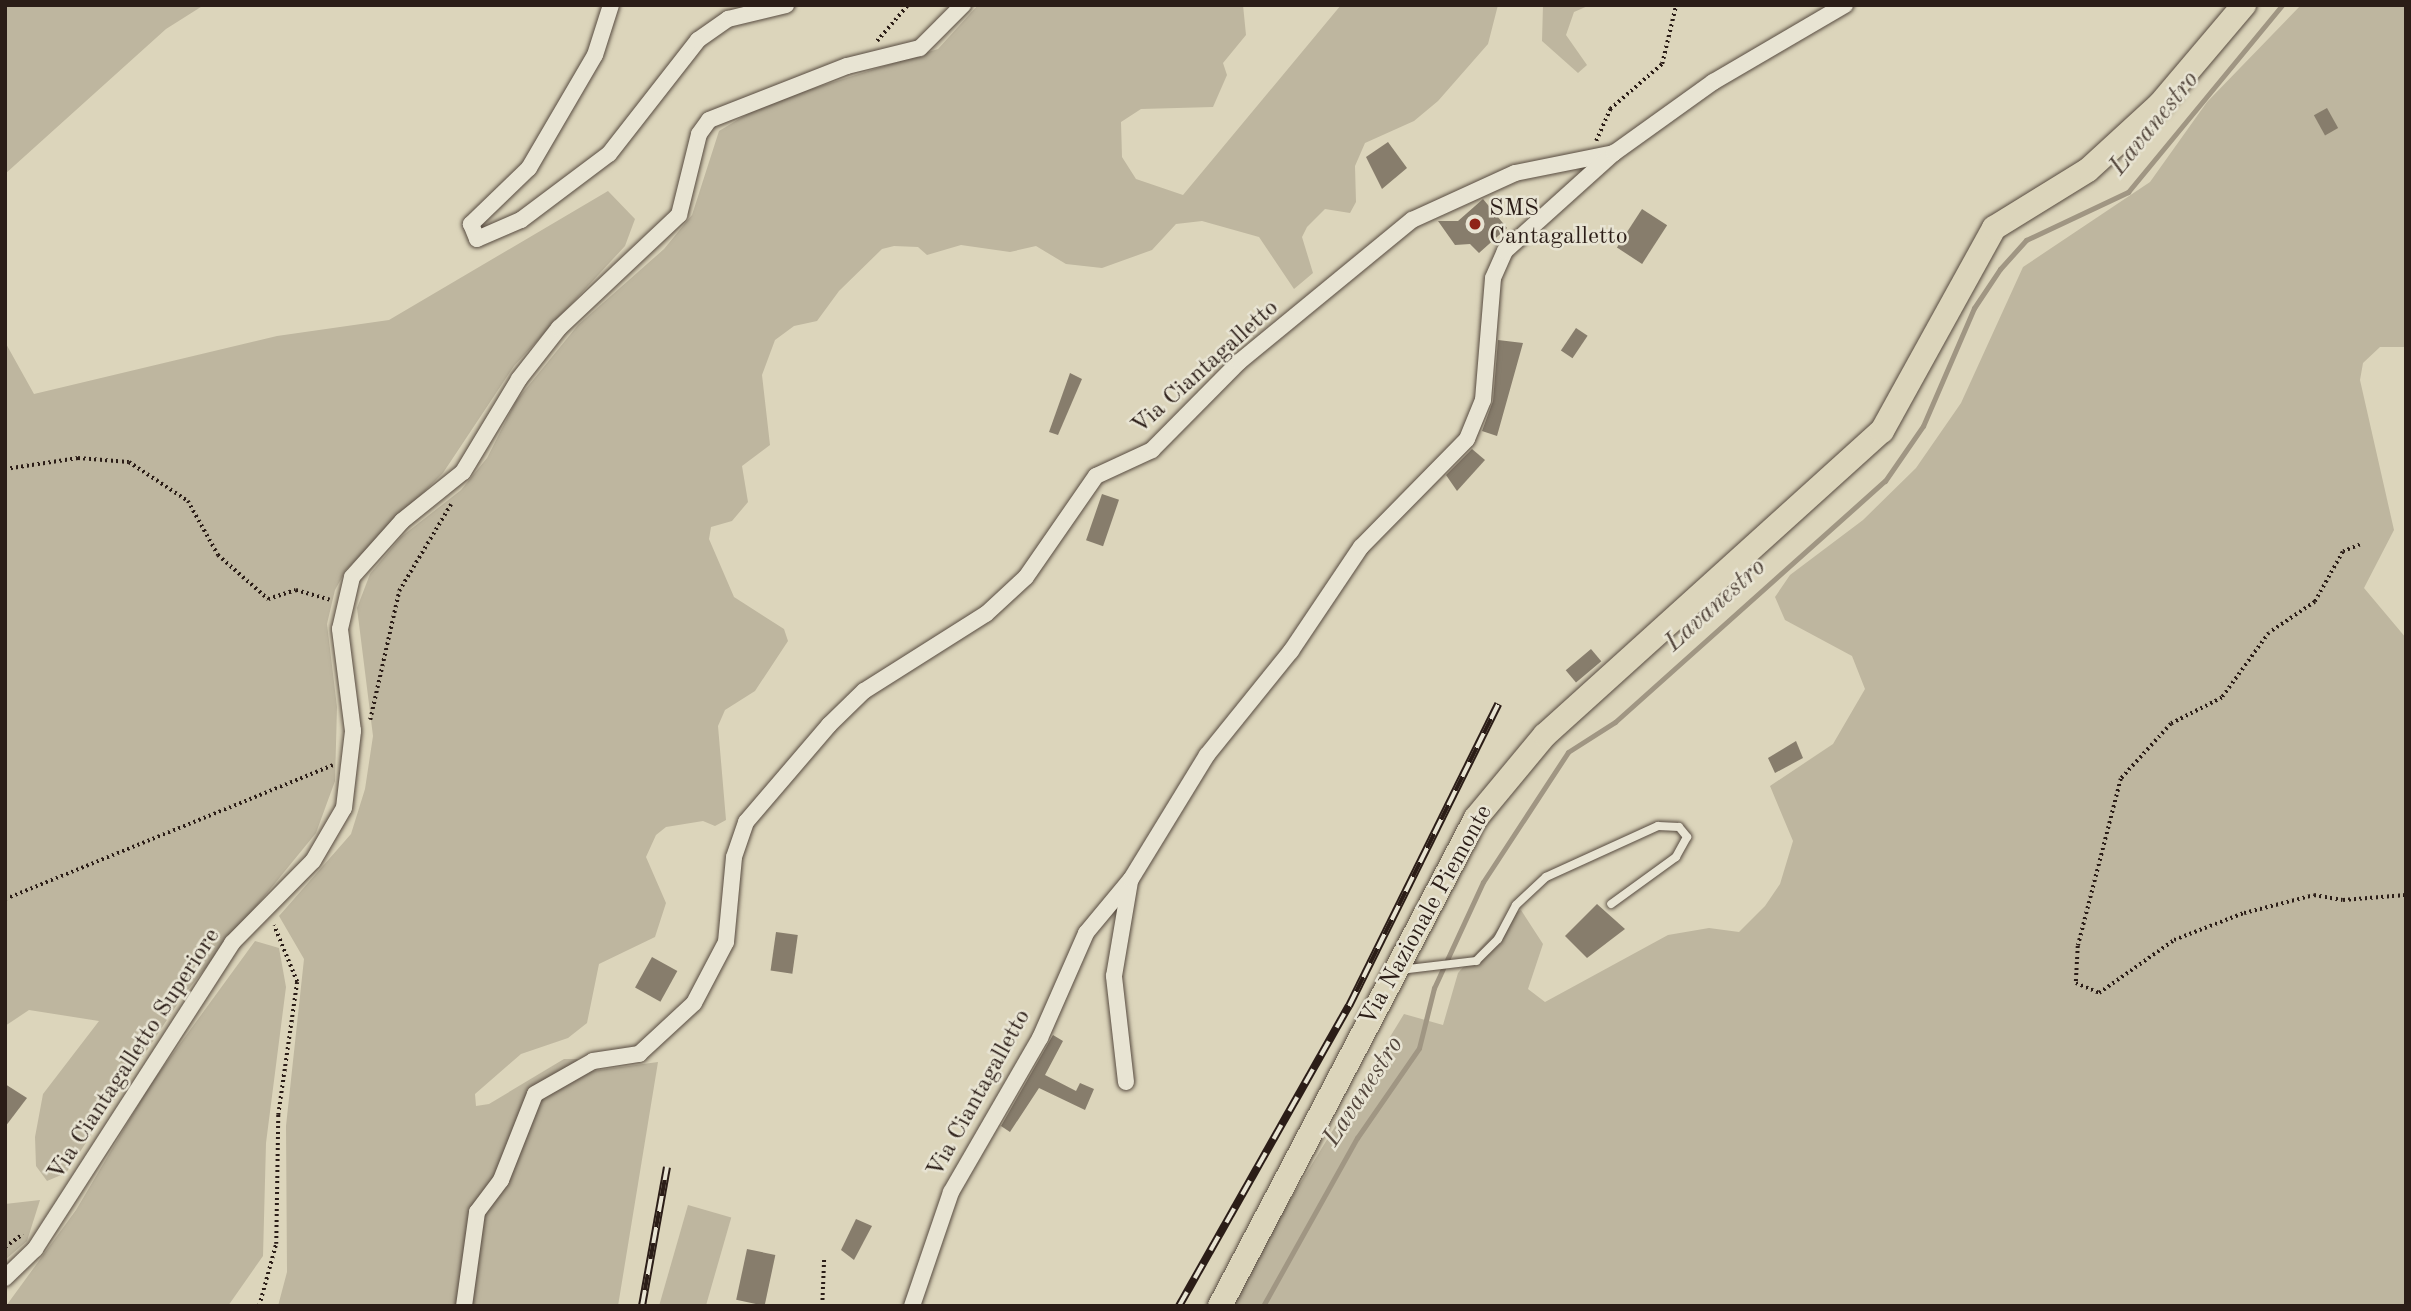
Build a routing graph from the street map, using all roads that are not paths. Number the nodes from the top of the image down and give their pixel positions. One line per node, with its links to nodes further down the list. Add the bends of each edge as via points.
1 (611, 5): 2 (street, via 595,55 528,168 471,224 478,239 521,220 609,154 698,40 728,19)
2 (786, 5)
3 (963, 5): 12 (street, Via Ciantagalletto Superiore, via 920,48 764,95 709,120 699,134 679,215 658,242 559,328 519,379 463,472 402,522 352,577 342,605 353,731 344,808 313,861 232,943 35,1249)
4 (1845, 5): 6 (street, Via Ciantagalletto)
5 (2244, 5): 10 (main road, Via Nazionale Piemonte, via 2160,104 2088,170 1994,228 1881,431 1545,735 1476,818)
6 (1830, 11): 7 (street, Via Ciantagalletto)
7 (1606, 153): 8 (street, Via Ciantagalletto, via 1498,262 1483,400 1467,439 1361,547 1291,651 1207,755); 13 (street, Via Ciantagalletto, via 1515,173 1412,220 1239,362 1152,450 1096,476 1026,577 986,614 863,691 806,748 746,822 734,858 726,942 694,1003 639,1054 593,1061 535,1094 501,1180 477,1212)
8 (1131, 879): 11 (street, Via Ciantagalletto, via 1114,976); 14 (street, Via Ciantagalletto, via 1086,933 1040,1038 951,1192)
9 (1611, 904): 10 (lane, via 1675,857 1687,837 1679,827 1658,826 1546,877 1516,905 1485,955 1458,966)
10 (1404, 970): 15 (main road, Via Nazionale Piemonte)
11 (1126, 1082)
12 (5, 1278)
13 (464, 1306)
14 (912, 1306)
15 (1220, 1306)

